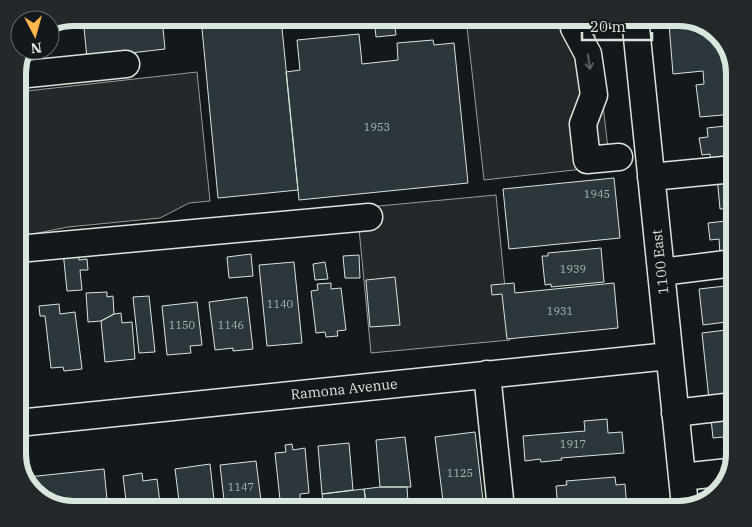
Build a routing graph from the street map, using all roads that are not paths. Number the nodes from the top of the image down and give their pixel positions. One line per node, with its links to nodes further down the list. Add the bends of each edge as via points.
1 (574, 26): 5 (street, one-way to 5, via 588,54 594,95 583,124 587,160)
2 (636, 26): 7 (street, 1100 East)
3 (126, 64): 4 (street)
4 (26, 74)
5 (619, 157)
6 (726, 170): 7 (street)
7 (651, 177): 11 (street, 1100 East)
8 (369, 217): 9 (street)
9 (26, 248)
10 (726, 264): 11 (street)
11 (661, 272): 12 (street, 1100 East)
12 (670, 356): 13 (street, Ramona Avenue); 15 (street, 1100 East)
13 (487, 374): 16 (street, Ramona Avenue); 20 (street)
14 (726, 407): 15 (street)
15 (676, 412): 18 (street, 1100 East)
16 (26, 422)
17 (721, 473): 18 (street)
18 (682, 477): 19 (street, 1100 East)
19 (684, 500)
20 (500, 501)

